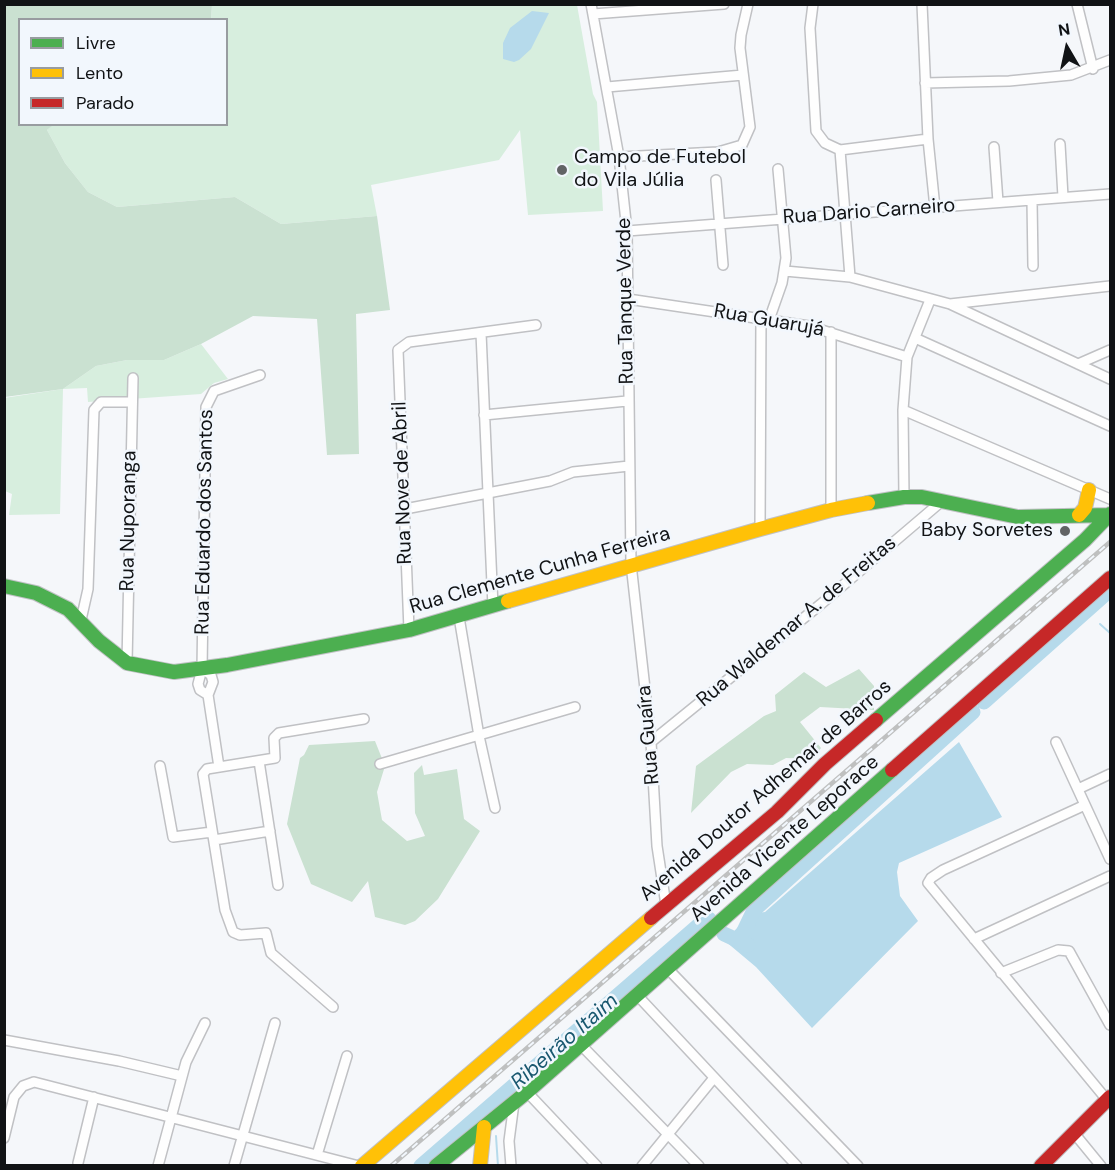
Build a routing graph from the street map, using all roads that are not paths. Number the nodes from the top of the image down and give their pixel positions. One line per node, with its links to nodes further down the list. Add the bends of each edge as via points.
1 (724, 4): 6 (street)
2 (748, 4): 9 (street, via 741,34)
3 (813, 4): 15 (street, via 813,115 819,138)
4 (922, 4): 10 (street)
5 (1077, 4): 8 (street)
6 (592, 9): 11 (street, Rua Tanque Verde)
7 (1110, 60): 8 (street)
8 (1094, 69): 10 (street, via 1051,77)
9 (742, 75): 11 (street); 16 (street, via 751,118 748,137 742,145 718,152)
10 (925, 83): 12 (street)
11 (607, 87): 16 (street, Rua Tanque Verde)
12 (928, 139): 15 (street); 23 (street)
13 (1060, 144): 20 (street)
14 (994, 147): 22 (street)
15 (840, 150): 24 (street)
16 (619, 157): 27 (street, Rua Tanque Verde)
17 (778, 170): 25 (street)
18 (716, 180): 26 (street)
19 (1110, 194): 20 (street, Rua Dario Carneiro)
20 (1063, 197): 21 (street, Rua Dario Carneiro)
21 (1032, 200): 22 (street, Rua Dario Carneiro); 29 (street)
22 (998, 202): 23 (street, Rua Dario Carneiro)
23 (935, 207): 24 (street, Rua Dario Carneiro)
24 (845, 214): 25 (street, Rua Dario Carneiro); 31 (street)
25 (783, 219): 26 (street, Rua Dario Carneiro); 30 (street)
26 (719, 224): 27 (street, Rua Dario Carneiro); 28 (street)
27 (627, 231): 33 (street, Rua Tanque Verde)
28 (723, 265)
29 (1033, 266)
30 (785, 271): 31 (street); 36 (street)
31 (850, 277): 34 (street)
32 (1110, 286): 35 (street)
33 (628, 299): 36 (street, Rua Guarujá); 47 (street, Rua Tanque Verde)
34 (930, 300): 35 (street); 40 (street)
35 (950, 304): 43 (street)
36 (765, 319): 38 (street, Rua Guarujá); 62 (street)
37 (536, 325): 39 (street)
38 (831, 332): 42 (street, Rua Guarujá); 59 (street)
39 (481, 333): 50 (street); 58 (street, Rua Nove de Abril, via 409,342 398,350)
40 (915, 338): 42 (street); 51 (street)
41 (1110, 350): 43 (street)
42 (907, 357): 49 (street)
43 (1078, 364): 46 (street)
44 (260, 375): 71 (street, Rua Eduardo dos Santos, via 214,391 206,406)
45 (134, 378): 48 (street, Rua Nuporanga)
46 (1110, 379)
47 (627, 400): 50 (street); 52 (street, Rua Tanque Verde)
48 (131, 402): 68 (street, via 101,402 94,410 88,589); 70 (street, Rua Nuporanga)
49 (903, 410): 53 (street); 55 (street)
50 (484, 415): 54 (street)
51 (1110, 426)
52 (629, 466): 54 (street, via 573,472 550,481); 63 (street, Rua Tanque Verde)
53 (1089, 490): 56 (street); 61 (street)
54 (488, 492): 58 (street); 66 (street)
55 (904, 497): 57 (street, Rua Clemente Cunha Ferreira); 59 (street, Rua Clemente Cunha Ferreira)
56 (1110, 500)
57 (942, 501): 61 (street, Rua Clemente Cunha Ferreira, via 1010,516); 76 (street, Rua Waldemar A. de Freitas)
58 (405, 509): 69 (street, Rua Nove de Abril)
59 (831, 510): 62 (street, Rua Clemente Cunha Ferreira)
60 (1110, 514): 61 (street, Rua Clemente Cunha Ferreira); 91 (street, Avenida Doutor Adhemar de Barros, via 1076,548 825,764 777,812)
61 (1079, 516)
62 (760, 529): 63 (street, Rua Clemente Cunha Ferreira)
63 (631, 564): 66 (street, Rua Clemente Cunha Ferreira); 76 (street, Rua Guaíra)
64 (1110, 578): 93 (street, Avenida Vicente Leporace)
65 (4, 586): 68 (street, Rua Clemente Cunha Ferreira, via 50,598)
66 (492, 607): 67 (street, Rua Clemente Cunha Ferreira)
67 (459, 617): 69 (street, Rua Clemente Cunha Ferreira); 75 (street)
68 (81, 620): 70 (street, Rua Clemente Cunha Ferreira, via 99,641)
69 (409, 630): 71 (street, Rua Clemente Cunha Ferreira)
70 (127, 663): 71 (street, Rua Clemente Cunha Ferreira, via 174,672)
71 (202, 669): 72 (street, via 198,684); 72 (street, via 213,682)
72 (208, 695): 81 (street)
73 (575, 707): 75 (street)
74 (364, 719): 78 (street, via 279,733 274,738 275,758)
75 (479, 736): 79 (street); 85 (street)
76 (651, 742): 91 (street, Rua Guaíra, via 657,846)
77 (1056, 742): 83 (street)
78 (259, 761): 81 (street); 86 (street)
79 (380, 764)
80 (160, 766): 87 (street, via 173,837)
81 (219, 767): 87 (street, via 203,774)
82 (1110, 774): 83 (street)
83 (1078, 789): 84 (street)
84 (1085, 805): 88 (street); 92 (street, via 929,880)
85 (495, 808)
86 (270, 831): 87 (street); 90 (street)
87 (213, 836): 96 (street, via 225,910 233,932 266,933 271,953)
88 (1110, 859)
89 (1110, 876): 92 (street)
90 (278, 885)
91 (666, 905): 121 (street, Avenida Doutor Adhemar de Barros)
92 (974, 939): 94 (street)
93 (668, 969): 95 (street, Avenida Vicente Leporace); 118 (street)
94 (1001, 973): 99 (street, via 1058,950 1069,951); 108 (street)
95 (637, 995): 101 (street, Avenida Vicente Leporace); 104 (street)
96 (333, 1007)
97 (205, 1023): 103 (street)
98 (275, 1023): 114 (street)
99 (1110, 1025)
100 (4, 1040): 103 (street)
101 (581, 1045): 105 (street, Avenida Vicente Leporace); 113 (street)
102 (347, 1056): 116 (street)
103 (182, 1076): 110 (street)
104 (713, 1079): 113 (street); 128 (street)
105 (527, 1092): 109 (street, Avenida Vicente Leporace); 125 (street)
106 (9, 1096): 107 (street, via 34,1082); 115 (street)
107 (94, 1097): 110 (street); 117 (street)
108 (1109, 1098): 112 (street)
109 (514, 1103): 111 (street, Avenida Vicente Leporace); 124 (street, via 509,1141)
110 (171, 1117): 114 (street); 119 (street)
111 (484, 1126): 122 (street, Avenida Vicente Leporace); 123 (street)
112 (1074, 1133): 129 (street); 130 (street)
113 (668, 1134): 126 (street); 127 (street)
114 (243, 1136): 116 (street); 120 (street)
115 (4, 1138)
116 (317, 1155): 121 (street)
117 (78, 1163)
118 (851, 1163)
119 (158, 1166)
120 (234, 1166)
121 (361, 1166)
122 (436, 1166)
123 (480, 1166)
124 (511, 1166)
125 (597, 1166)
126 (642, 1166)
127 (699, 1166)
128 (797, 1166)
129 (1041, 1166)
130 (1101, 1166)

